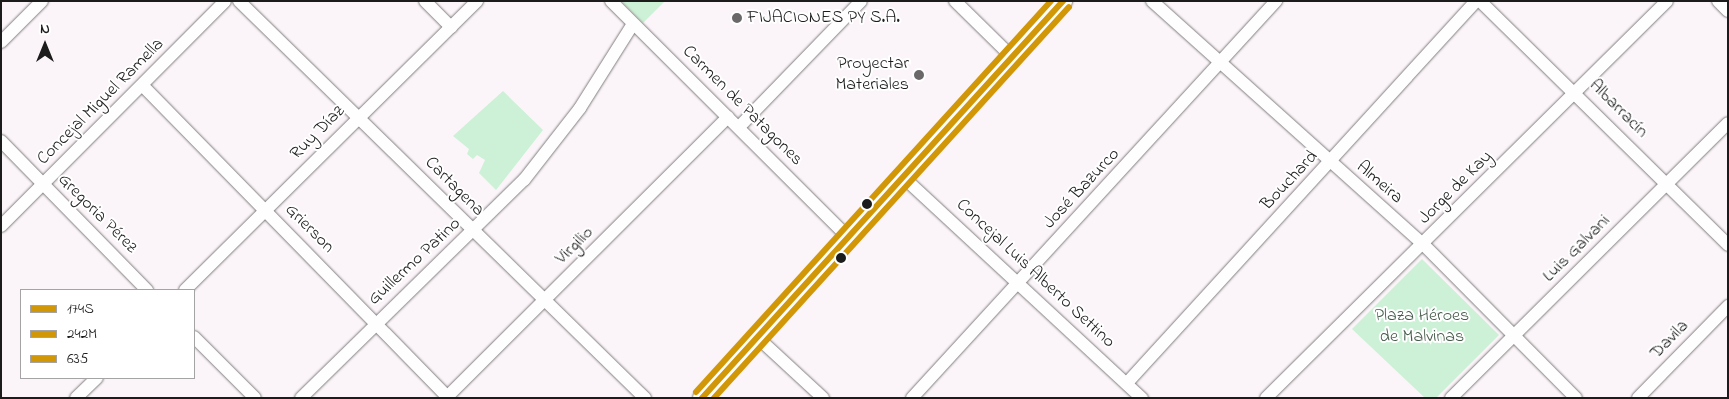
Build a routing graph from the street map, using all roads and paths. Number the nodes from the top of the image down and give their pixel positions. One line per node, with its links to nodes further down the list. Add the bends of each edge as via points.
1 (42, 1): 18 (street)
2 (225, 1): 21 (street, Concejal Miguel Ramella)
3 (239, 1): 23 (street, Cartagena)
4 (425, 1): 17 (street)
5 (477, 1): 17 (street, Ruy Díaz)
6 (611, 1): 16 (street, Carmen de Patagones)
7 (861, 1): 26 (street)
8 (955, 1): 19 (street)
9 (1063, 1): 19 (main road)
10 (1152, 1): 20 (street, Almeira)
11 (1276, 1): 20 (street, José Bazurco)
12 (1478, 1): 22 (street, Albarracín); 28 (street, Bouchard)
13 (1668, 1): 22 (street, Jorge de Kay)
14 (1718, 1): 15 (street)
15 (1728, 11)
16 (634, 24): 24 (street, Carmen de Patagones); 34 (street, Guillermo Patino, via 580,108 529,173)
17 (451, 27): 23 (street, Ruy Díaz)
18 (1, 42)
19 (1012, 57): 29 (main road)
20 (1220, 65): 28 (street, Almeira); 38 (street, José Bazurco)
21 (143, 86): 31 (street, Concejal Miguel Ramella); 32 (street, Grierson)
22 (1577, 93): 30 (street, Albarracín); 36 (street, Jorge de Kay)
23 (358, 117): 32 (street, Ruy Díaz); 34 (street, Cartagena)
24 (728, 117): 26 (street, Carmen de Patagones); 41 (street, Virgilio)
25 (1728, 123): 30 (street, Luis Galvani)
26 (739, 127): 35 (street, Carmen de Patagones)
27 (1, 141): 31 (street, Gregoria Pérez)
28 (1330, 163): 36 (street, Almeira); 48 (street, Bouchard)
29 (903, 177): 35 (main road); 38 (street, Concejal Luis Alberto Settino)
30 (1667, 184): 37 (street, Albarracín); 44 (street, Luis Galvani)
31 (43, 185): 33 (street, Concejal Miguel Ramella); 39 (street, Gregoria Pérez)
32 (266, 210): 40 (street, Ruy Díaz); 43 (street, Grierson)
33 (1, 226)
34 (473, 231): 41 (street, Cartagena); 43 (street, Guillermo Patino)
35 (848, 237): 45 (main road)
36 (1423, 244): 44 (street, Almeira); 58 (street, Jorge de Kay)
37 (1728, 245)
38 (1020, 282): 48 (street, Concejal Luis Alberto Settino); 56 (street, José Bazurco)
39 (146, 289)
40 (186, 289)
41 (544, 302): 49 (street, Virgilio); 53 (street, Cartagena)
42 (1728, 306): 61 (street, Davila)
43 (376, 322): 49 (street, Grierson); 52 (street, Guillermo Patino)
44 (1515, 336): 59 (street, Luis Galvani); 60 (street, Almeira)
45 (757, 337): 54 (main road); 55 (street)
46 (195, 338): 51 (street)
47 (96, 379): 50 (street)
48 (1127, 383): 57 (street, Concejal Luis Alberto Settino)
49 (448, 397)
50 (76, 398)
51 (255, 398)
52 (301, 398)
53 (644, 398)
54 (702, 398)
55 (823, 398)
56 (912, 398)
57 (1142, 398)
58 (1266, 398)
59 (1450, 398)
60 (1576, 398)
61 (1638, 398)

